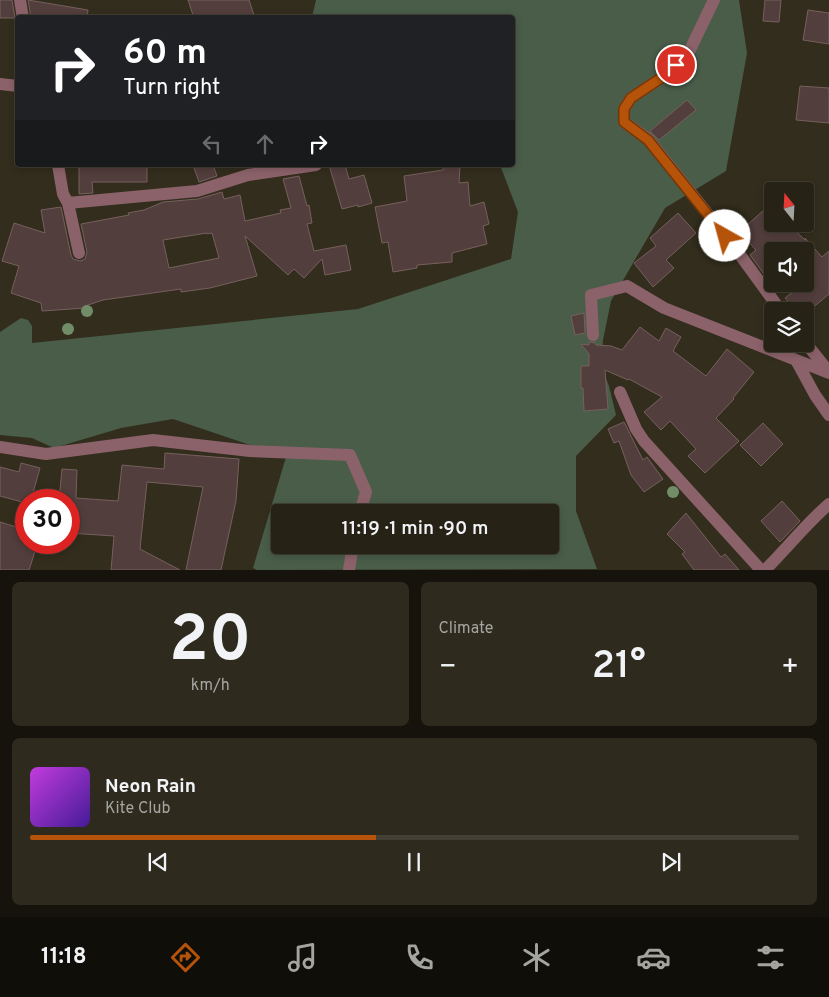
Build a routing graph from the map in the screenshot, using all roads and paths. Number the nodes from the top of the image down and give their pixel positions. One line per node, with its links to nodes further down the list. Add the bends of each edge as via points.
1 (20, 0): 3 (street)
2 (714, 0): 10 (street, via 688,54 664,76 631,98 624,109 624,122 648,140)
3 (22, 15)
4 (0, 84): 5 (street)
5 (15, 86)
6 (58, 167): 8 (street, via 62,194)
7 (302, 167): 8 (street, via 248,175 197,190)
8 (68, 203): 9 (street)
9 (80, 253)
10 (775, 302)
11 (593, 335): 13 (street, via 591,295 627,286 664,308)
12 (813, 352): 14 (street)
13 (797, 362): 14 (street); 16 (street)
14 (829, 373)
15 (620, 392): 22 (street, via 644,441)
16 (829, 415)
17 (0, 447): 18 (street, via 46,454 153,440 250,451 350,455 366,492)
18 (362, 504)
19 (829, 504): 22 (street)
20 (352, 554): 21 (street)
21 (349, 570)
22 (763, 570)

